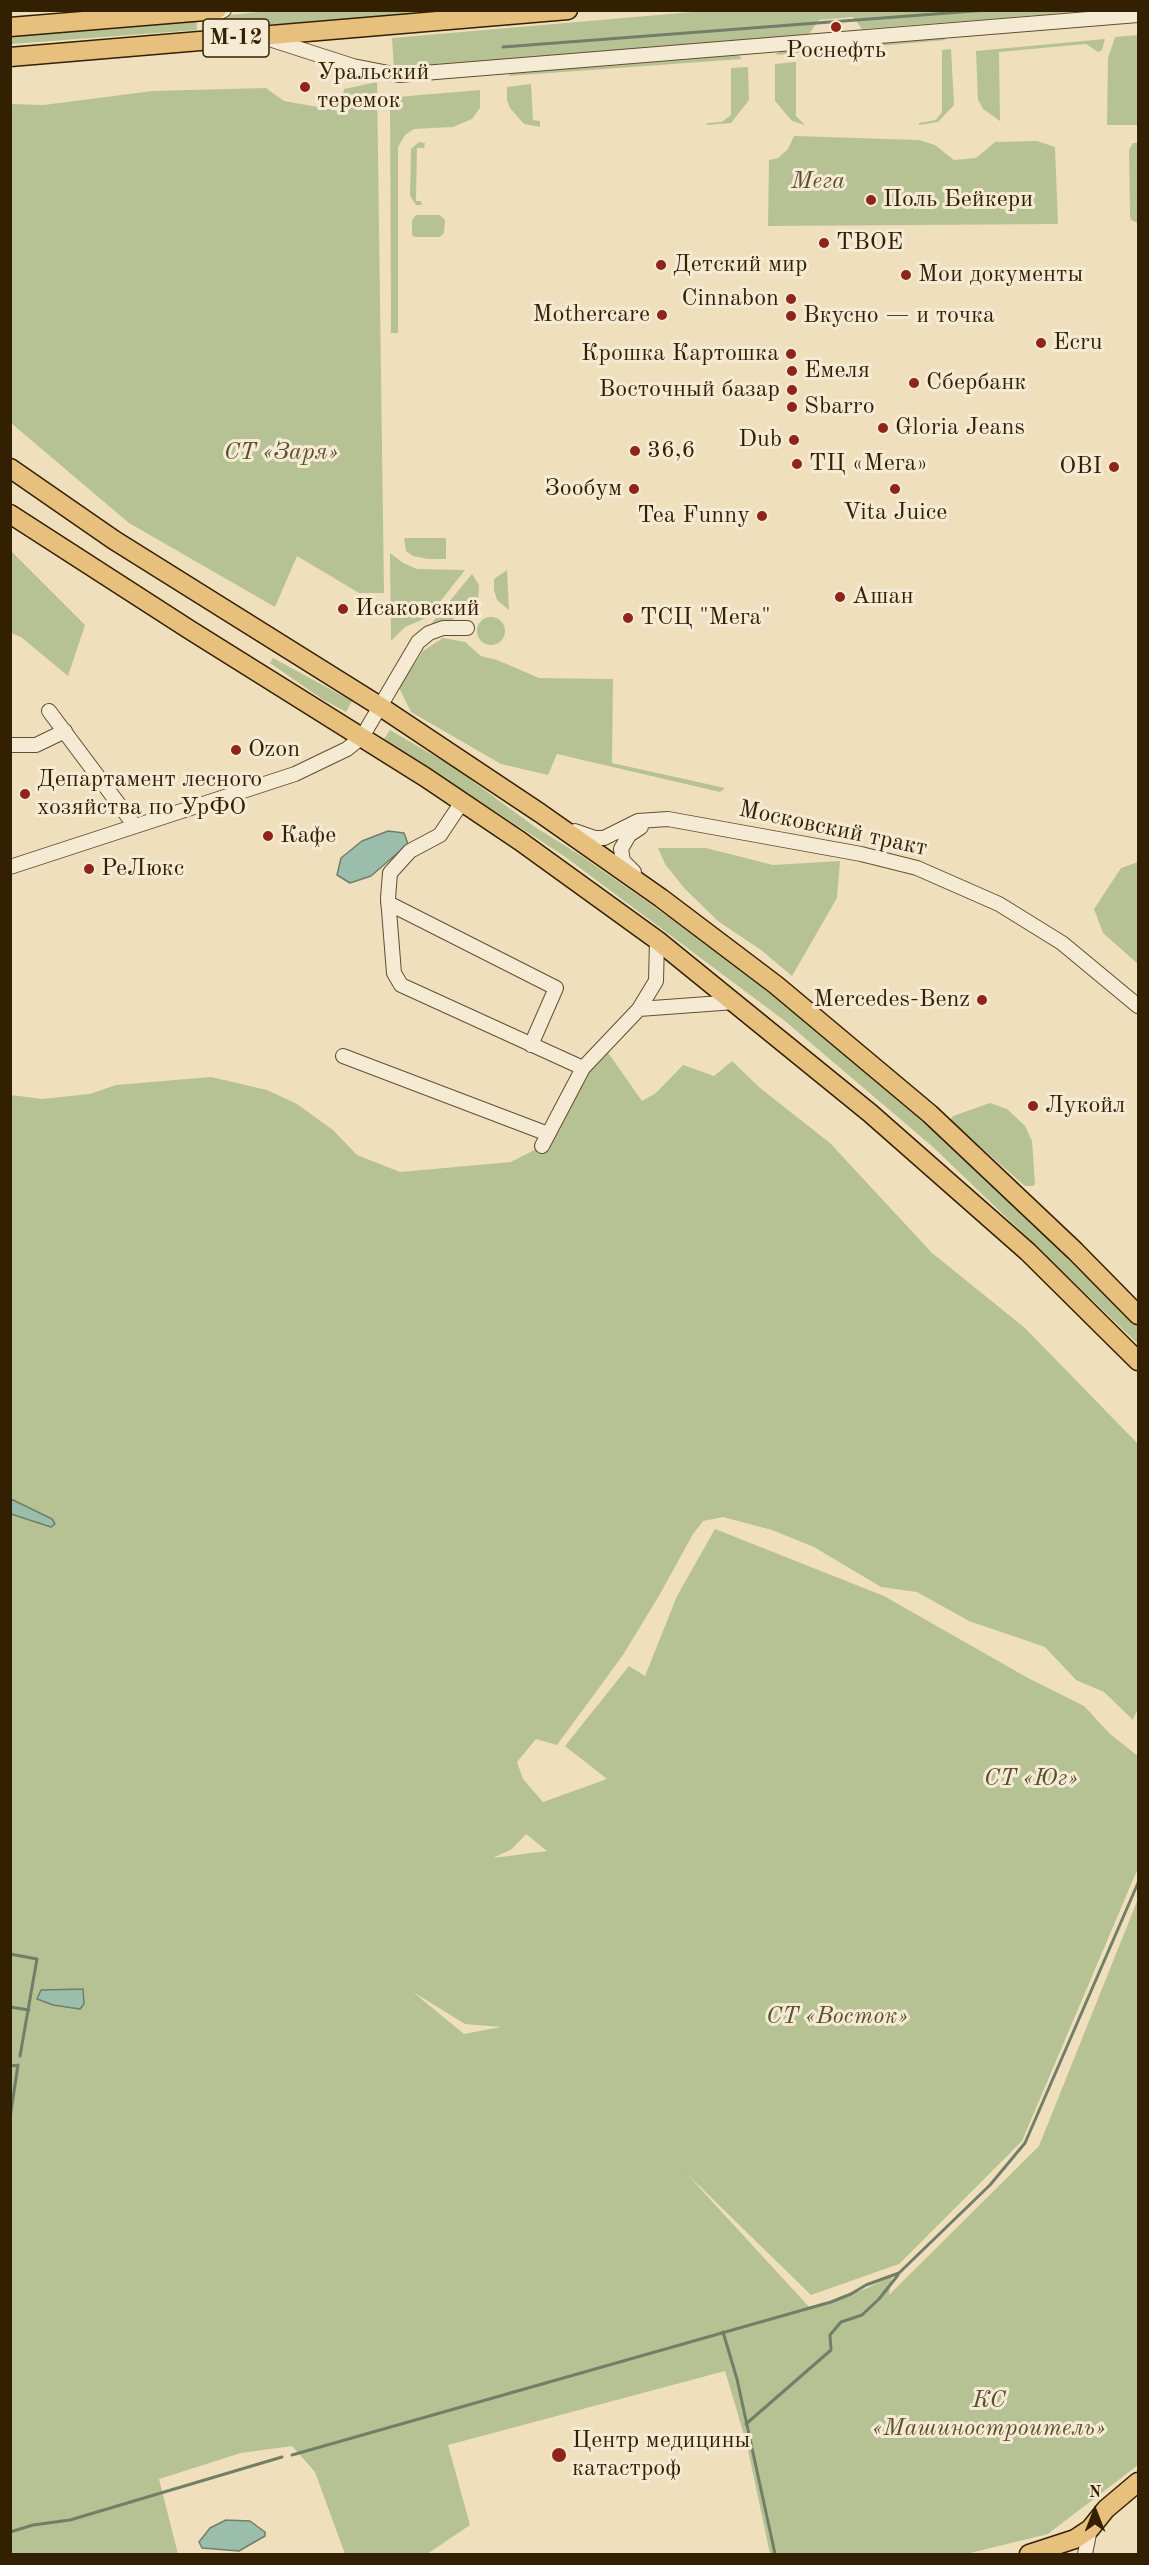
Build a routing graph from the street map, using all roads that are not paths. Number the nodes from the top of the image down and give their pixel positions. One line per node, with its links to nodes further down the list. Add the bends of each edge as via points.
1 (217, 10): 5 (main road, М-12)
2 (224, 10): 7 (street, via 212,21 215,35)
3 (568, 10): 6 (main road, М-12)
4 (1138, 15): 6 (street, via 399,75 353,66)
5 (10, 27)
6 (259, 36): 7 (main road, М-12)
7 (225, 39): 8 (main road, М-12)
8 (10, 57)
9 (10, 468): 12 (main road, via 114,540)
10 (10, 514): 15 (main road)
11 (467, 628): 12 (street, via 443,628 418,642)
12 (381, 707): 15 (street); 18 (main road)
13 (49, 711): 14 (street)
14 (65, 731): 16 (street, via 36,745); 20 (street)
15 (362, 737): 17 (main road); 20 (street, via 347,749 295,774)
16 (10, 745)
17 (462, 802): 23 (street, via 440,835 410,851 390,873); 24 (main road)
18 (547, 818): 19 (street, Московский тракт, via 595,838 604,838 646,819); 22 (main road)
19 (685, 822): 22 (street, Московский тракт, via 643,826 622,845 623,861); 26 (street, Московский тракт, via 917,868 999,904 1062,942)
20 (135, 826): 21 (street)
21 (10, 867)
22 (661, 898): 31 (main road, via 776,986 917,1103)
23 (388, 903): 28 (street, via 394,973 401,985); 28 (street, via 556,988)
24 (657, 940): 25 (main road); 27 (street, via 656,981)
25 (735, 1002): 27 (street); 32 (main road, via 870,1113 1020,1245)
26 (1138, 1006)
27 (639, 1009): 30 (street)
28 (531, 1045): 30 (street)
29 (343, 1056): 30 (street, via 545,1140)
30 (583, 1068)
31 (1138, 1315)
32 (1138, 1361)
33 (1138, 2482): 34 (main road, via 1106,2509)
34 (1090, 2529): 35 (main road, via 1075,2540); 36 (street)
35 (1029, 2554)
36 (1085, 2554)

